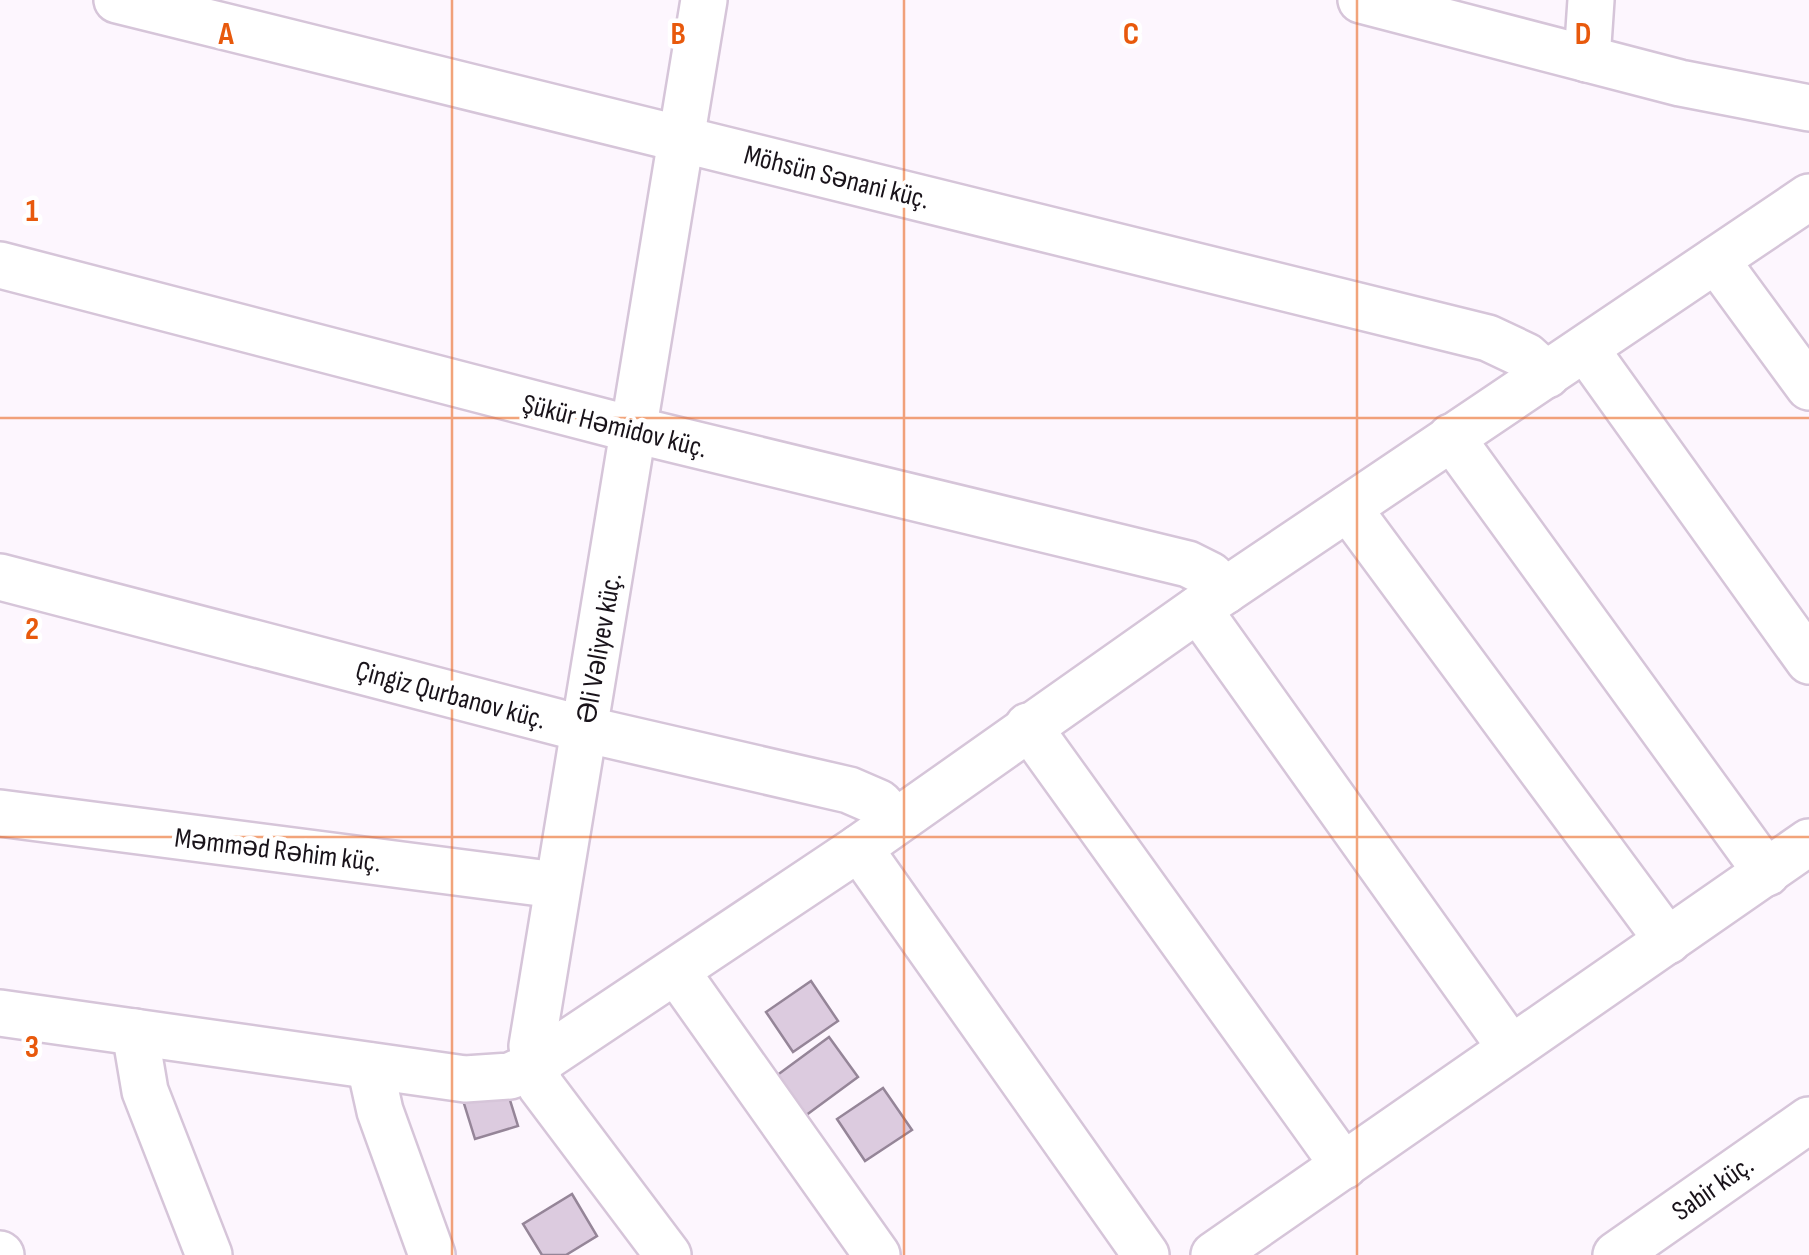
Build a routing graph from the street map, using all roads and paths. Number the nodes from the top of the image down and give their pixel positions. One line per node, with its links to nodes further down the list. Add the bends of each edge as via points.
1 (117, 0): 7 (street, Möhsün Sənani küç.)
2 (704, 0): 7 (street, Əli Vəliyev küç.)
3 (1361, 0): 5 (street)
4 (1591, 0): 5 (street)
5 (1586, 59): 6 (street)
6 (1809, 108)
7 (683, 138): 12 (street, Möhsün Sənani küç., via 1488,338); 14 (street, Əli Vəliyev küç.)
8 (1809, 197): 9 (street)
9 (1716, 260): 11 (street); 13 (street)
10 (0, 265): 14 (street, Şükür Həmidov küç.)
11 (1586, 351): 12 (street); 19 (street)
12 (1546, 374): 15 (street)
13 (1809, 387)
14 (634, 430): 18 (street, Şükür Həmidov küç., via 1188,564 1210,575); 21 (street, Əli Vəliyev küç.)
15 (1450, 438): 16 (street); 26 (street)
16 (1348, 508): 18 (street); 28 (street)
17 (0, 577): 21 (street, Çingiz Qurbanov küç.)
18 (1211, 600): 20 (street); 32 (street, Şükür Həmidov küç.)
19 (1809, 661)
20 (1028, 726): 23 (street); 36 (street)
21 (584, 729): 23 (street, Çingiz Qurbanov küç., via 849,790 879,803); 27 (street, Əli Vəliyev küç.)
22 (0, 814): 27 (street, Məmməd Rəhim küç.)
23 (895, 820): 25 (street)
24 (1809, 842): 26 (street)
25 (859, 848): 29 (street); 41 (street)
26 (1767, 872): 28 (street)
27 (556, 884): 33 (street, Əli Vəliyev küç., via 534,1021)
28 (1668, 942): 32 (street)
29 (676, 971): 33 (street); 40 (street)
30 (0, 1013): 31 (street)
31 (134, 1032): 34 (street); 37 (street, via 145,1091)
32 (1510, 1047): 36 (street)
33 (534, 1065): 34 (street, via 493,1078); 39 (street, Əli Vəliyev küç., via 553,1103)
34 (370, 1066): 38 (street)
35 (1809, 1120): 43 (street, Sabir küç.)
36 (1344, 1166): 42 (street)
37 (208, 1255)
38 (432, 1255)
39 (668, 1255)
40 (877, 1255)
41 (1146, 1255)
42 (1214, 1255)
43 (1616, 1255)

